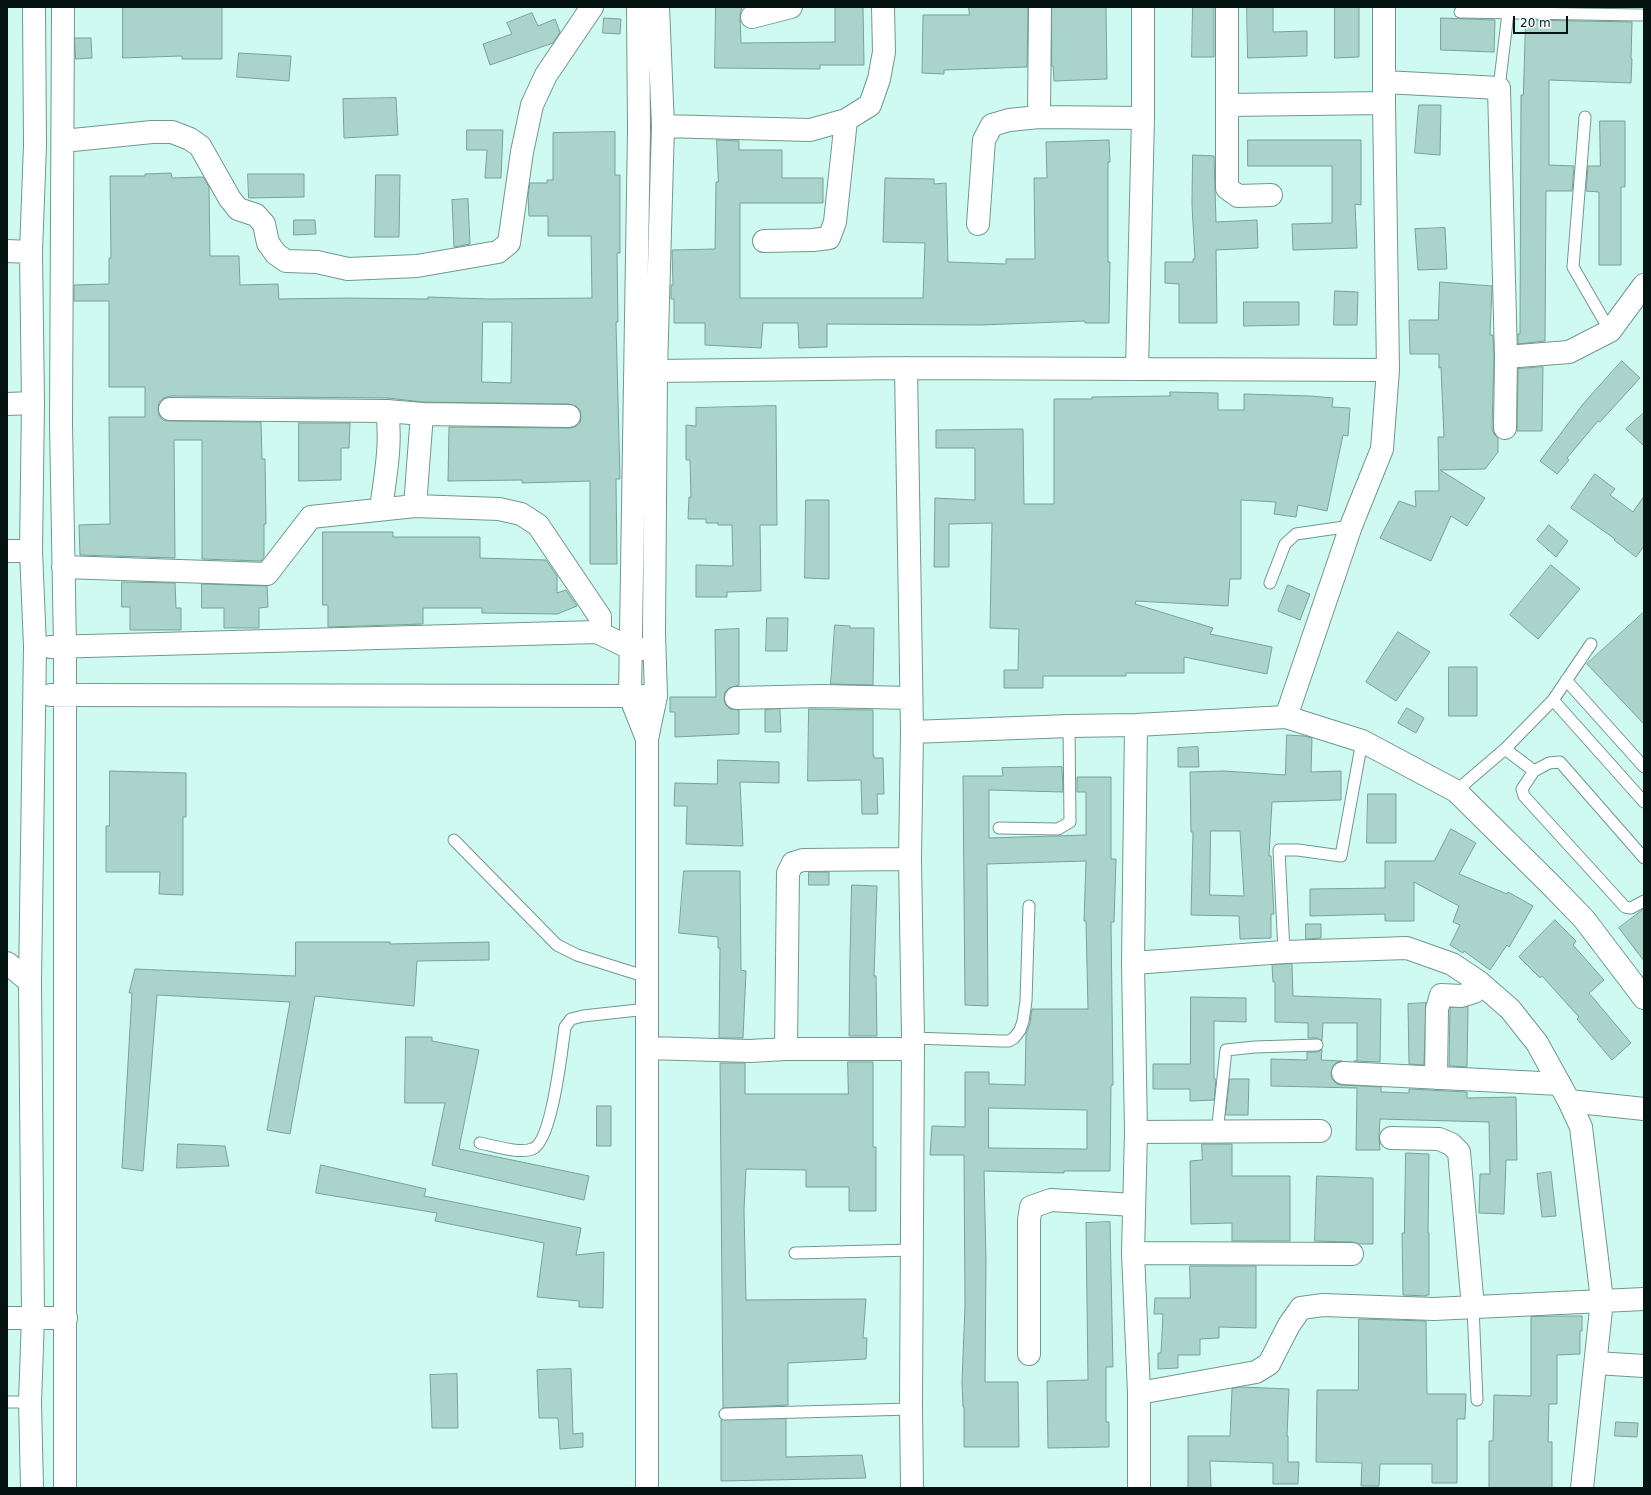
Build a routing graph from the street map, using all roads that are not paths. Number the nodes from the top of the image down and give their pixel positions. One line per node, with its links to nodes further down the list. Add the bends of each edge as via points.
1 (34, 7): 29 (street)
2 (63, 7): 24 (street)
3 (592, 7): 24 (street, via 546,75 532,105 522,152 509,243 498,252 417,266 348,269 317,262 286,261 276,254 268,243 264,224 256,216 238,209 230,199 200,146 190,139 172,132 152,132)
4 (638, 7): 55 (street, via 639,130)
5 (658, 7): 23 (street)
6 (791, 7): 15 (street)
7 (883, 7): 22 (street, via 884,52 877,86 870,106)
8 (1040, 7): 19 (street)
9 (1143, 7): 21 (street)
10 (1227, 7): 18 (street)
11 (1384, 7): 17 (street)
12 (1460, 12): 13 (lane)
13 (1508, 13): 14 (lane); 16 (lane)
14 (1641, 15)
15 (752, 17)
16 (1499, 88): 17 (street); 32 (street)
17 (1384, 92): 18 (street); 35 (street)
18 (1228, 105): 25 (street, via 1227,188 1238,196)
19 (1039, 117): 21 (street); 26 (street, via 1008,120 992,125 984,140)
20 (1585, 117): 31 (lane, via 1573,267)
21 (1143, 118): 34 (street)
22 (846, 120): 23 (street, via 810,130); 27 (street, via 835,222 830,238)
23 (664, 126): 36 (street)
24 (63, 141): 49 (street)
25 (1271, 194)
26 (978, 224)
27 (764, 241)
28 (7, 251): 29 (street)
29 (31, 252): 37 (street)
30 (1644, 285): 31 (street)
31 (1610, 331): 32 (street, via 1569,352)
32 (1506, 357): 43 (street)
33 (906, 368): 34 (street); 36 (street); 63 (street)
34 (1137, 369): 35 (street)
35 (1388, 370): 46 (street, via 1382,449)
36 (656, 372): 56 (street)
37 (33, 403): 38 (street); 48 (street)
38 (7, 404)
39 (170, 409): 40 (street)
40 (387, 412): 41 (street); 45 (street, via 389,423)
41 (422, 414): 42 (street); 44 (street)
42 (569, 416)
43 (1505, 428)
44 (415, 506): 45 (street); 51 (street, via 499,509 521,514 538,525 600,617 600,628)
45 (381, 509): 49 (street, via 311,518 267,574)
46 (1351, 526): 50 (lane, via 1296,534 1285,544); 65 (street)
47 (7, 550): 48 (street)
48 (31, 551): 53 (street)
49 (63, 567): 54 (street)
50 (1270, 583)
51 (597, 632): 54 (street); 55 (street)
52 (1591, 644): 57 (lane)
53 (35, 646): 54 (street); 58 (street)
54 (65, 647): 59 (street)
55 (630, 648): 56 (street); 60 (street)
56 (654, 650): 61 (street)
57 (1566, 680): 64 (lane); 72 (lane)
58 (34, 695): 59 (street); 86 (street)
59 (64, 695): 60 (street); 113 (street)
60 (630, 696): 61 (street); 69 (street)
61 (656, 696): 69 (street)
62 (736, 698): 63 (street)
63 (911, 698): 68 (street)
64 (1553, 700): 71 (lane); 75 (lane)
65 (1286, 716): 66 (street); 70 (street)
66 (1136, 725): 67 (street); 84 (street)
67 (1069, 726): 68 (street); 76 (lane, via 1070,822 1058,829)
68 (912, 732): 79 (street)
69 (647, 739): 85 (street)
70 (1362, 741): 74 (street); 82 (lane, via 1340,856 1279,850)
71 (1505, 749): 73 (lane); 74 (lane)
72 (1644, 767)
73 (1534, 771): 78 (lane, via 1549,763 1560,762); 80 (lane, via 1522,789 1524,796 1625,907 1631,908)
74 (1456, 791): 88 (street, via 1584,920)
75 (1644, 802)
76 (999, 828)
77 (454, 840): 85 (lane, via 557,945 576,955)
78 (1644, 858)
79 (910, 859): 90 (street); 93 (street, via 803,860 793,863 788,873)
80 (1644, 901)
81 (1029, 906): 90 (lane, via 1026,1001 1020,1030 1014,1038 1009,1041)
82 (1284, 952): 84 (street); 87 (street, via 1407,948 1452,964)
83 (7, 963): 86 (street)
84 (1133, 963): 99 (street)
85 (647, 977): 89 (street)
86 (30, 982): 112 (street)
87 (1479, 982): 95 (street, via 1474,992 1461,996 1441,995 1437,1008); 96 (street, via 1510,1009 1536,1043)
88 (1644, 998)
89 (647, 1009): 92 (street); 102 (lane, via 571,1019 565,1027 552,1111 540,1143 534,1149 524,1151)
90 (913, 1043): 93 (street); 104 (street)
91 (1317, 1045): 100 (lane, via 1226,1050)
92 (648, 1048): 93 (street, via 750,1051); 125 (street)
93 (786, 1049)
94 (1343, 1073): 95 (street)
95 (1436, 1078): 96 (street)
96 (1564, 1092): 97 (street); 109 (street, via 1581,1127)
97 (1644, 1109)
98 (1320, 1131): 100 (street)
99 (1136, 1132): 100 (street); 103 (street)
100 (1217, 1133)
101 (1391, 1138): 110 (street, via 1439,1139 1451,1144 1459,1152)
102 (480, 1143)
103 (1134, 1205): 106 (street); 114 (street, via 1051,1200 1031,1207)
104 (912, 1250): 105 (lane); 121 (street)
105 (795, 1253)
106 (1133, 1253): 107 (street); 117 (street)
107 (1352, 1254)
108 (1644, 1299): 109 (street)
109 (1602, 1300): 110 (street); 115 (street)
110 (1473, 1307): 117 (street, via 1434,1309 1323,1305 1302,1308 1289,1325 1269,1364 1256,1372); 118 (lane)
111 (7, 1318): 112 (street)
112 (33, 1318): 113 (street); 120 (street)
113 (66, 1318): 124 (street)
114 (1028, 1354)
115 (1596, 1363): 116 (street); 128 (street)
116 (1644, 1366)
117 (1139, 1393): 127 (street)
118 (1477, 1400)
119 (7, 1402): 120 (lane)
120 (30, 1402): 123 (street)
121 (911, 1409): 122 (lane); 126 (street)
122 (725, 1414)
123 (32, 1488)
124 (65, 1488)
125 (647, 1488)
126 (912, 1488)
127 (1139, 1488)
128 (1582, 1488)

